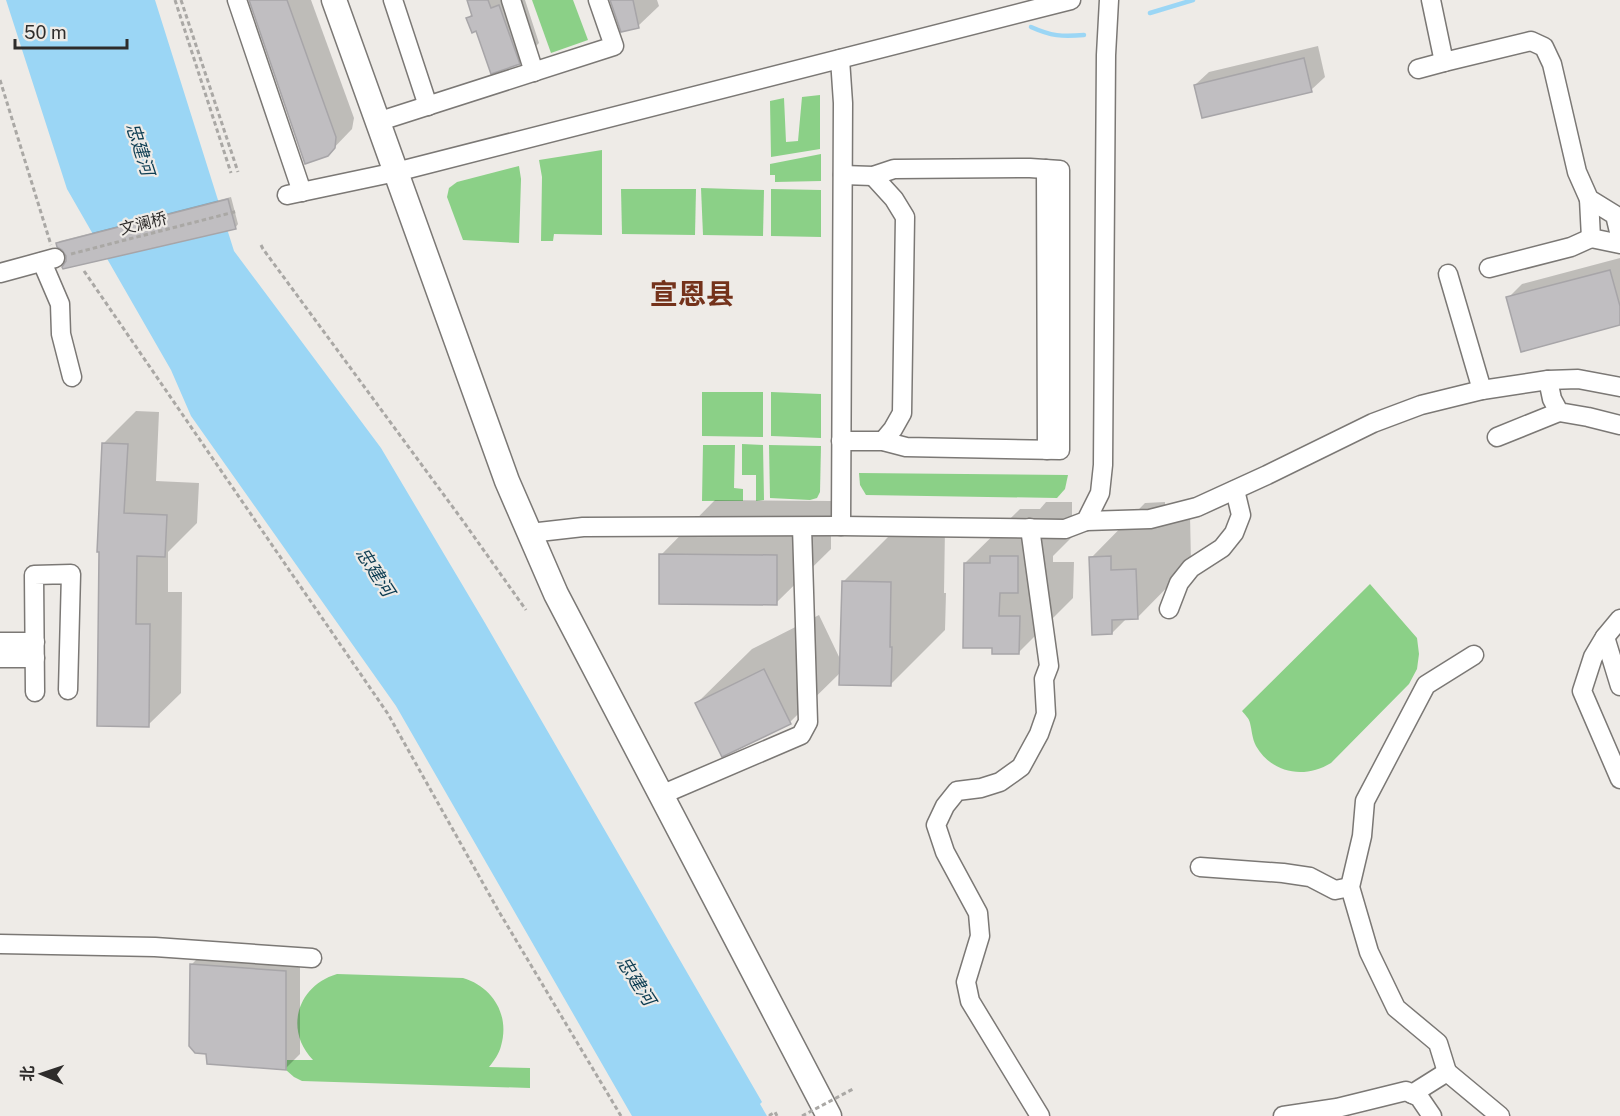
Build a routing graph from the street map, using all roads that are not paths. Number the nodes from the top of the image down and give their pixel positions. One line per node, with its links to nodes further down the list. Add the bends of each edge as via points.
1 (237, 0): 15 (street, via 295,194)
2 (334, 0): 14 (main road)
3 (393, 0): 13 (street)
4 (511, 0): 12 (street)
5 (598, 0): 12 (street, via 614,46)
6 (1071, 0): 9 (street)
7 (1109, 0): 35 (street, via 1102,465 1100,493)
8 (1431, 0): 10 (street)
9 (840, 59): 15 (street); 16 (street)
10 (1444, 62): 11 (street); 18 (street, via 1531,41 1544,47 1552,64 1577,172)
11 (1418, 69)
12 (534, 72): 13 (street)
13 (428, 106): 14 (street)
14 (377, 122): 15 (main road)
15 (396, 172): 39 (main road, via 507,481)
16 (843, 175): 17 (street); 32 (street)
17 (873, 176): 33 (street, via 905,217 902,413); 33 (street, via 894,169 1060,170 1060,450 906,447)
18 (1589, 199): 19 (street, via 1615,215); 20 (street)
19 (1620, 236)
20 (1591, 238): 21 (street); 22 (street)
21 (1620, 244)
22 (1489, 268)
23 (0, 273): 25 (street, via 49,260)
24 (1448, 274): 28 (street)
25 (72, 377)
26 (1556, 380): 27 (street, via 1578,379); 28 (street); 29 (street, via 1552,399)
27 (1620, 387)
28 (1482, 390): 34 (street, via 1421,405 1373,423)
29 (1558, 412): 30 (street); 31 (street)
30 (1620, 425)
31 (1497, 437)
32 (841, 441): 33 (street); 36 (street)
33 (883, 441)
34 (1234, 490): 35 (street, via 1197,507 1150,519); 40 (street, via 1241,515 1234,533 1222,548 1191,568 1179,583)
35 (1086, 521): 38 (street, via 1065,529)
36 (841, 526): 37 (street); 38 (street)
37 (802, 527): 39 (street, via 583,528); 51 (street, via 808,722 801,735)
38 (1030, 528): 59 (street, via 1049,666 1044,679 1046,714 1021,767 1000,782 957,791 936,825 945,852 978,913 980,936 966,982 970,1001)
39 (530, 533): 51 (main road, via 556,594)
40 (1169, 609)
41 (1620, 619): 42 (street)
42 (1605, 637): 47 (street); 50 (street, via 1593,657 1582,691)
43 (0, 642): 44 (street)
44 (35, 650): 46 (street); 48 (street, via 34,575 70,574); 49 (street)
45 (1474, 655): 53 (street, via 1426,685 1365,801 1362,836)
46 (0, 658)
47 (1620, 686)
48 (68, 690)
49 (35, 692)
50 (1620, 779)
51 (661, 795): 58 (main road)
52 (1200, 867): 53 (street, via 1283,873 1310,878 1335,890)
53 (1350, 887): 56 (street, via 1369,952 1396,1008 1438,1043)
54 (0, 944): 55 (street, via 155,947)
55 (312, 958)
56 (1447, 1072): 57 (street); 62 (street)
57 (1412, 1094): 60 (street, via 1406,1091); 61 (street, via 1419,1097)
58 (829, 1116)
59 (1040, 1116)
60 (1283, 1116)
61 (1432, 1116)
62 (1500, 1116)

